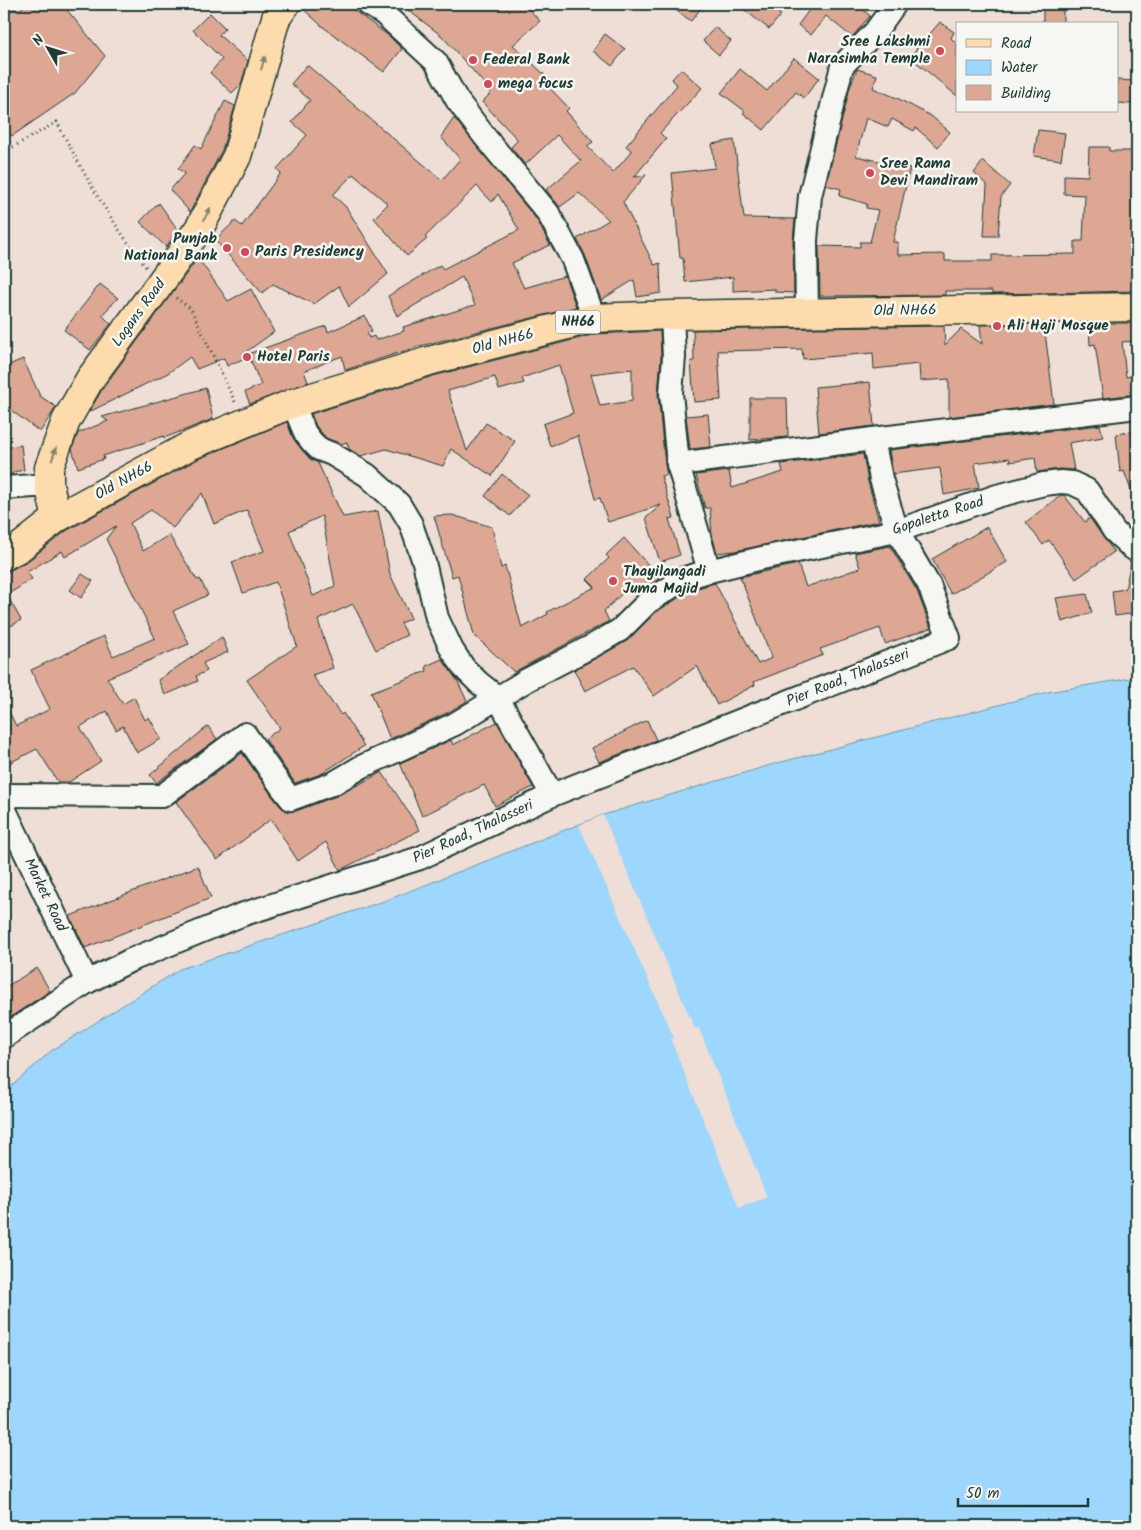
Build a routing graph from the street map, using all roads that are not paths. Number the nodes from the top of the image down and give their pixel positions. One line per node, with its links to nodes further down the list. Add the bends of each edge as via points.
1 (286, 4): 12 (main road, Logans Road, one-way to 1, via 49,468 66,422 90,379 200,227 237,156 276,18)
2 (368, 4): 7 (street, via 384,14 436,62 457,100 548,213 573,260)
3 (894, 4): 5 (street, via 875,32 842,66 810,196 806,240)
4 (1137, 307): 5 (main road, Old NH66 / NH66)
5 (807, 313): 6 (main road, Old NH66 / NH66)
6 (672, 315): 7 (main road, Old NH66 / NH66); 11 (street, via 672,393)
7 (594, 318): 8 (main road, Old NH66 / NH66, via 429,361)
8 (293, 403): 14 (main road, Old NH66 / NH66, via 191,445); 19 (street, via 305,433 319,449 367,475 398,504 411,524 437,618 452,650 464,668)
9 (1137, 407): 10 (street)
10 (873, 439): 11 (street); 15 (street)
11 (678, 464): 18 (street)
12 (49, 485): 13 (street); 14 (main road, Logans Road)
13 (4, 488)
14 (58, 518): 17 (main road, Old NH66 / NH66)
15 (896, 531): 16 (street, Gopaletta Road, via 997,496 1044,484 1072,483 1086,490 1114,531); 18 (street, Gopaletta Road); 21 (street, Pier Road, Thalasseri, via 929,585 950,638)
16 (1137, 551)
17 (4, 556)
18 (709, 571): 19 (street, Gopaletta Road, via 685,578 648,602 620,630)
19 (498, 698): 20 (street, Gopaletta Road, via 455,724 361,767 334,783 291,799 245,734 162,796); 21 (street)
20 (4, 795)
21 (552, 795): 23 (street, Pier Road, Thalasseri, via 420,858 241,915 131,960)
22 (4, 808): 23 (street, Market Road)
23 (87, 982): 24 (street, Pier Road, Thalasseri)
24 (4, 1036)

